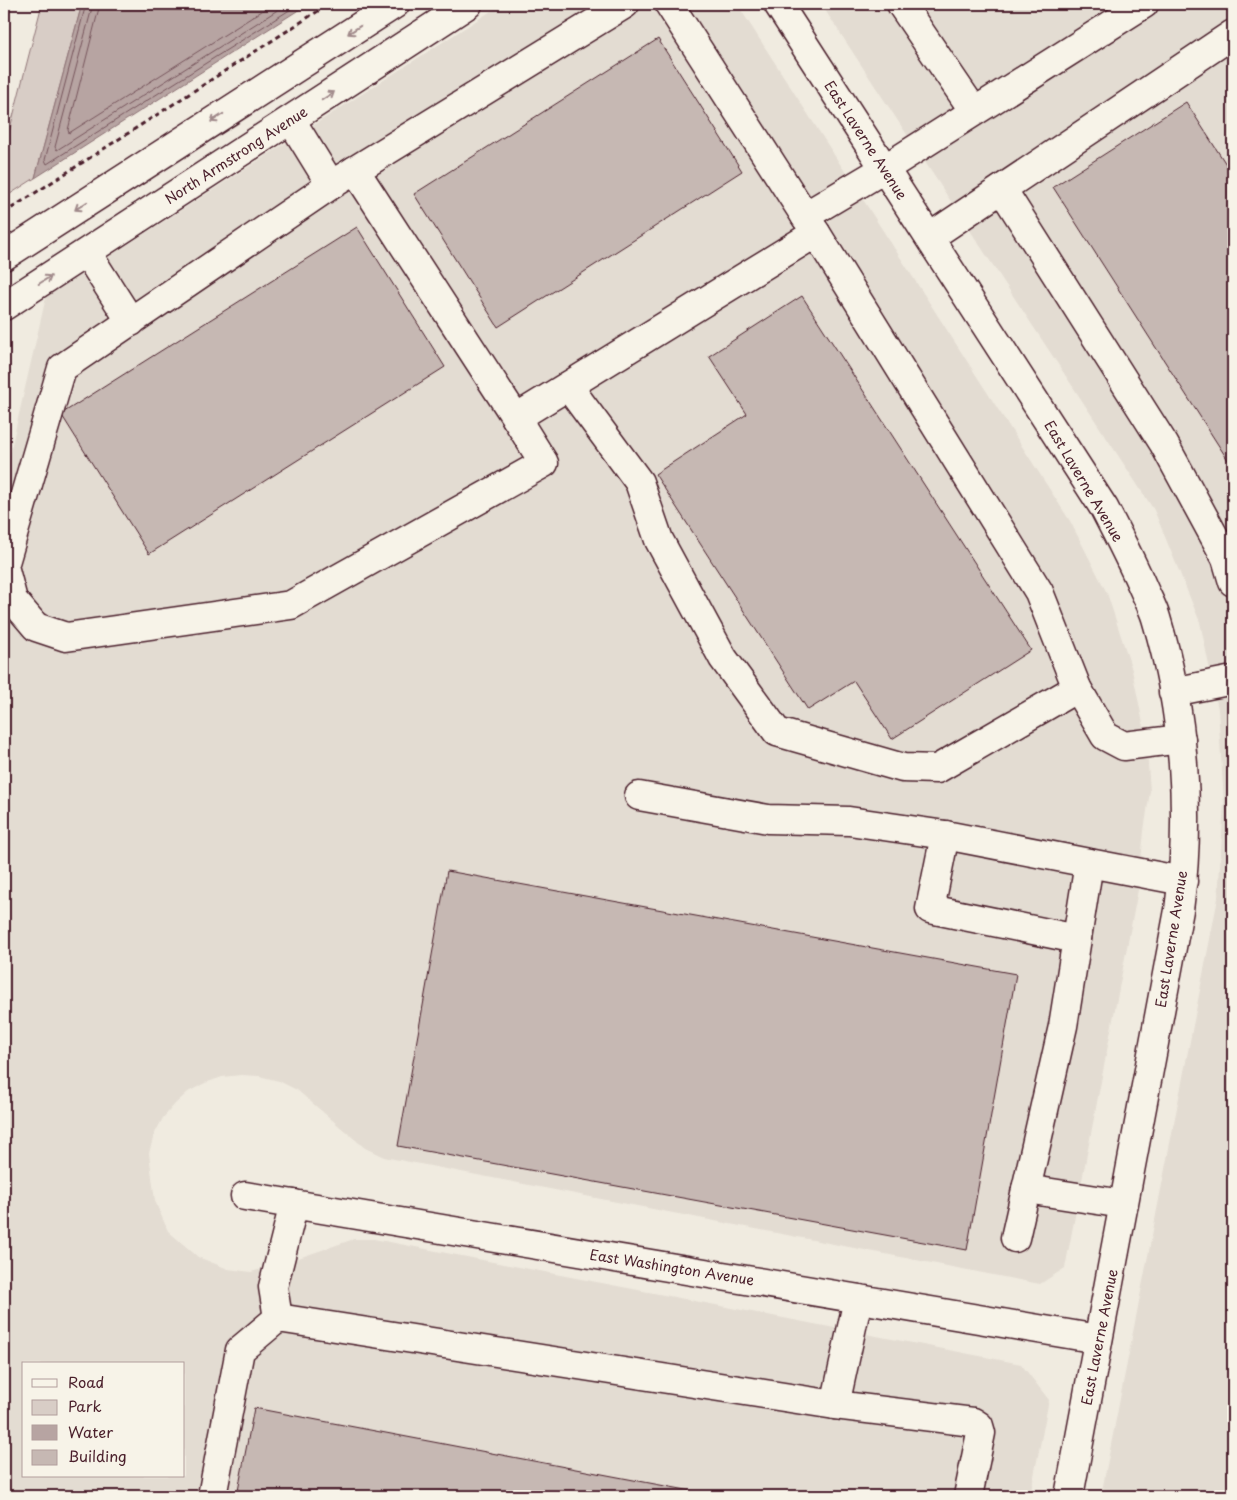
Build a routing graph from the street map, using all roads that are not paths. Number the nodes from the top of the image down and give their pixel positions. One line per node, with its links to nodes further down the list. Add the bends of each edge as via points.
1 (395, 4): 18 (street, one-way to 18)
2 (468, 4): 10 (street, North Armstrong Avenue, one-way to 2)
3 (625, 4): 12 (street)
4 (669, 4): 15 (street)
5 (778, 4): 11 (street, East Laverne Avenue)
6 (902, 4): 9 (street)
7 (1144, 4): 9 (street)
8 (1233, 34): 14 (street)
9 (974, 111): 11 (street)
10 (291, 120): 13 (street); 17 (street, North Armstrong Avenue)
11 (884, 169): 15 (street); 16 (street, East Laverne Avenue)
12 (355, 170): 13 (street); 22 (street)
13 (331, 186): 20 (street)
14 (1002, 189): 16 (street); 23 (street, via 1164,444 1226,558)
15 (810, 225): 21 (street); 25 (street, via 1039,592)
16 (930, 237): 26 (street, East Laverne Avenue, via 1104,508 1155,616)
17 (87, 254): 19 (street, North Armstrong Avenue, one-way to 17); 20 (street)
18 (4, 256)
19 (4, 306)
20 (130, 322): 22 (street, via 62,368 4,566 13,600 36,627 66,636 291,605 544,463)
21 (568, 386): 22 (street); 25 (street, via 639,482 659,540 723,658 777,732 903,768 937,769)
22 (516, 418)
23 (1233, 582)
24 (1233, 680): 26 (street)
25 (1077, 688): 27 (street, via 1105,736 1124,746)
26 (1173, 692): 27 (street, East Laverne Avenue)
27 (1181, 739): 31 (street, East Laverne Avenue, via 1185,810)
28 (639, 796): 29 (street, via 768,819 849,821)
29 (945, 835): 30 (street); 32 (street, via 930,909)
30 (1089, 863): 31 (street); 32 (street)
31 (1183, 881): 36 (street, East Laverne Avenue)
32 (1077, 939): 33 (street, via 1063,1026)
33 (1026, 1190): 36 (street); 37 (street)
34 (245, 1196): 35 (street, East Washington Avenue)
35 (294, 1204): 38 (street, East Washington Avenue); 39 (street, via 273,1287)
36 (1123, 1204): 40 (street, East Laverne Avenue)
37 (1015, 1238)
38 (858, 1299): 40 (street, East Washington Avenue); 41 (street)
39 (278, 1318): 41 (street); 42 (street, via 240,1350)
40 (1098, 1339): 44 (street, East Laverne Avenue)
41 (835, 1405): 43 (street, via 974,1422 981,1433)
42 (212, 1496)
43 (968, 1496)
44 (1069, 1496)

